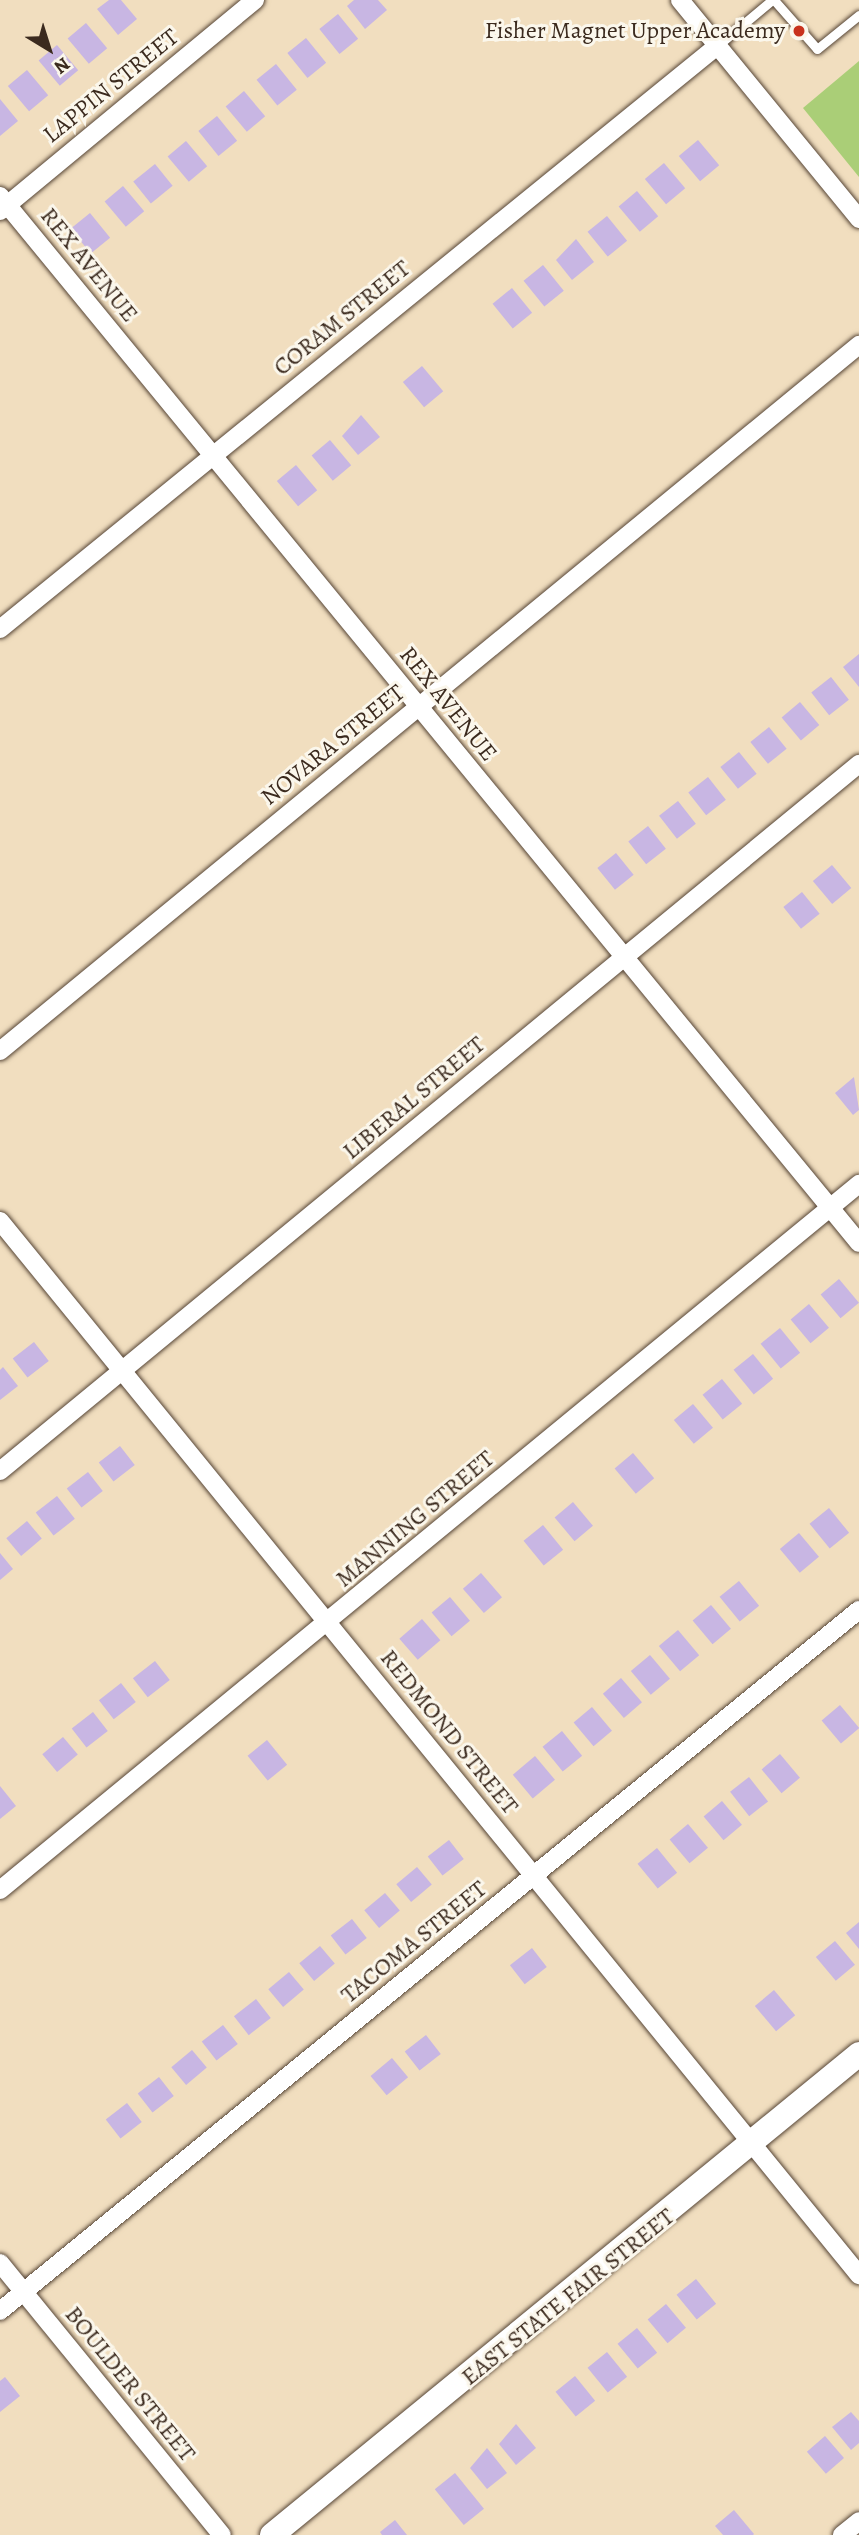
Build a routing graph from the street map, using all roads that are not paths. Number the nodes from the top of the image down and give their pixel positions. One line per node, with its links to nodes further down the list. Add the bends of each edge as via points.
1 (255, 0): 6 (street, LAPPIN STREET)
2 (680, 0): 5 (street)
3 (773, 0): 4 (lane, via 817,49); 5 (lane)
4 (859, 15)
5 (717, 46): 7 (street); 9 (street, CORAM STREET)
6 (3, 204): 9 (street, REX AVENUE)
7 (859, 219)
8 (859, 345): 11 (street, NOVARA STREET)
9 (214, 457): 10 (street, CORAM STREET); 11 (street, REX AVENUE)
10 (0, 629)
11 (420, 708): 13 (street, REX AVENUE); 14 (street, NOVARA STREET)
12 (859, 764): 13 (street, LIBERAL STREET)
13 (624, 956): 16 (street, REX AVENUE); 19 (street, LIBERAL STREET)
14 (0, 1051)
15 (859, 1184): 16 (street, MANNING STREET)
16 (830, 1208): 18 (street, REX AVENUE); 22 (street, MANNING STREET)
17 (0, 1221): 19 (street, REDMOND STREET)
18 (859, 1243)
19 (123, 1371): 20 (street, LIBERAL STREET); 22 (street, REDMOND STREET)
20 (0, 1471)
21 (859, 1610): 23 (street, TACOMA STREET)
22 (328, 1622): 23 (street, REDMOND STREET); 24 (street, MANNING STREET)
23 (535, 1875): 26 (street, REDMOND STREET); 29 (street, TACOMA STREET)
24 (0, 1890)
25 (859, 2054): 26 (street, EAST STATE FAIR STREET)
26 (751, 2144): 28 (street, REDMOND STREET); 33 (street, EAST STATE FAIR STREET)
27 (0, 2263): 29 (street, BOULDER STREET)
28 (859, 2275)
29 (23, 2291): 30 (street, TACOMA STREET); 32 (street, BOULDER STREET)
30 (0, 2311)
31 (859, 2521): 34 (street)
32 (222, 2535)
33 (272, 2535)
34 (842, 2535)

